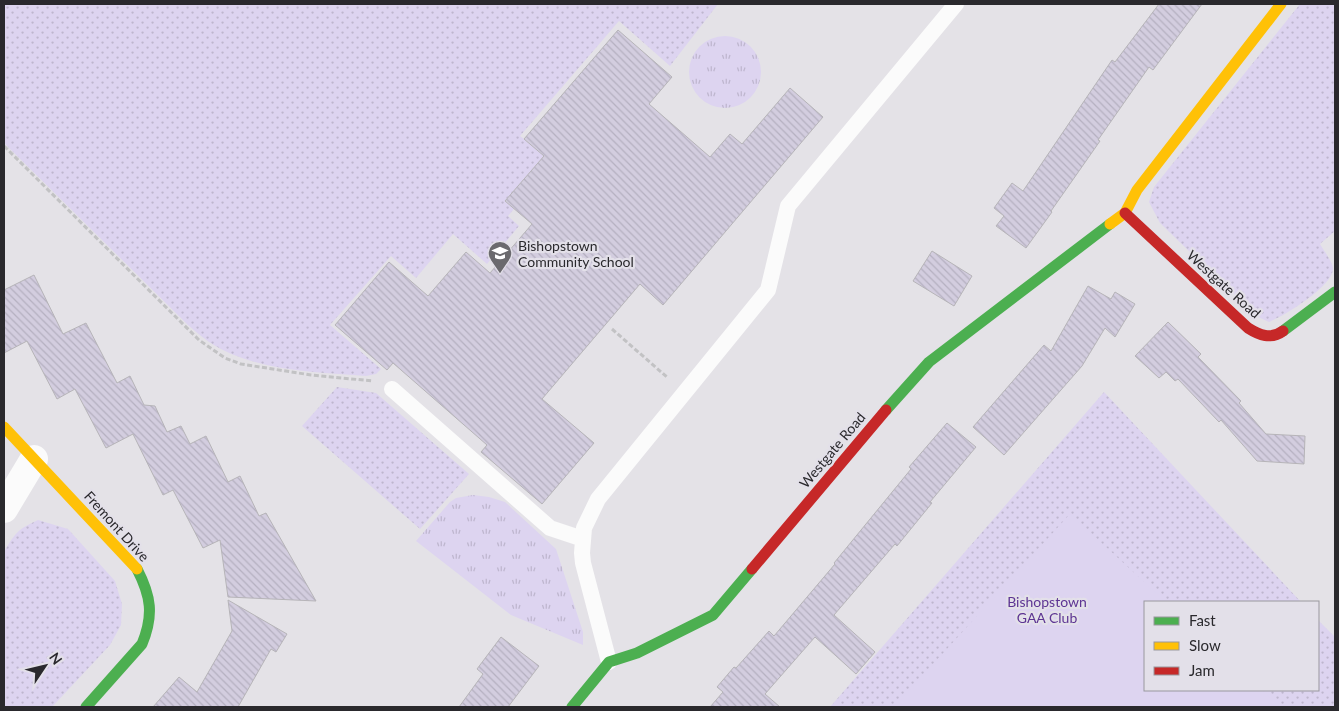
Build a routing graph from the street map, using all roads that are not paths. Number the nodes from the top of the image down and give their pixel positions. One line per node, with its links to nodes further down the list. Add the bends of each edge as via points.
1 (956, 4): 9 (lane, via 788,206 768,290 598,499 584,528)
2 (1281, 4): 3 (street, Westgate Road, via 1137,190)
3 (1125, 213): 4 (street, Westgate Road, via 1248,328 1261,336 1278,335); 10 (street, Westgate Road, via 928,362 712,615 637,653)
4 (1335, 292)
5 (392, 389): 9 (lane, via 550,528)
6 (4, 427): 7 (street, Fremont Drive)
7 (34, 459): 8 (street); 11 (street, Fremont Drive, via 137,568 150,604 149,622 142,644)
8 (4, 509)
9 (583, 539): 10 (lane, via 583,563)
10 (609, 662): 12 (street)
11 (86, 707)
12 (572, 707)

